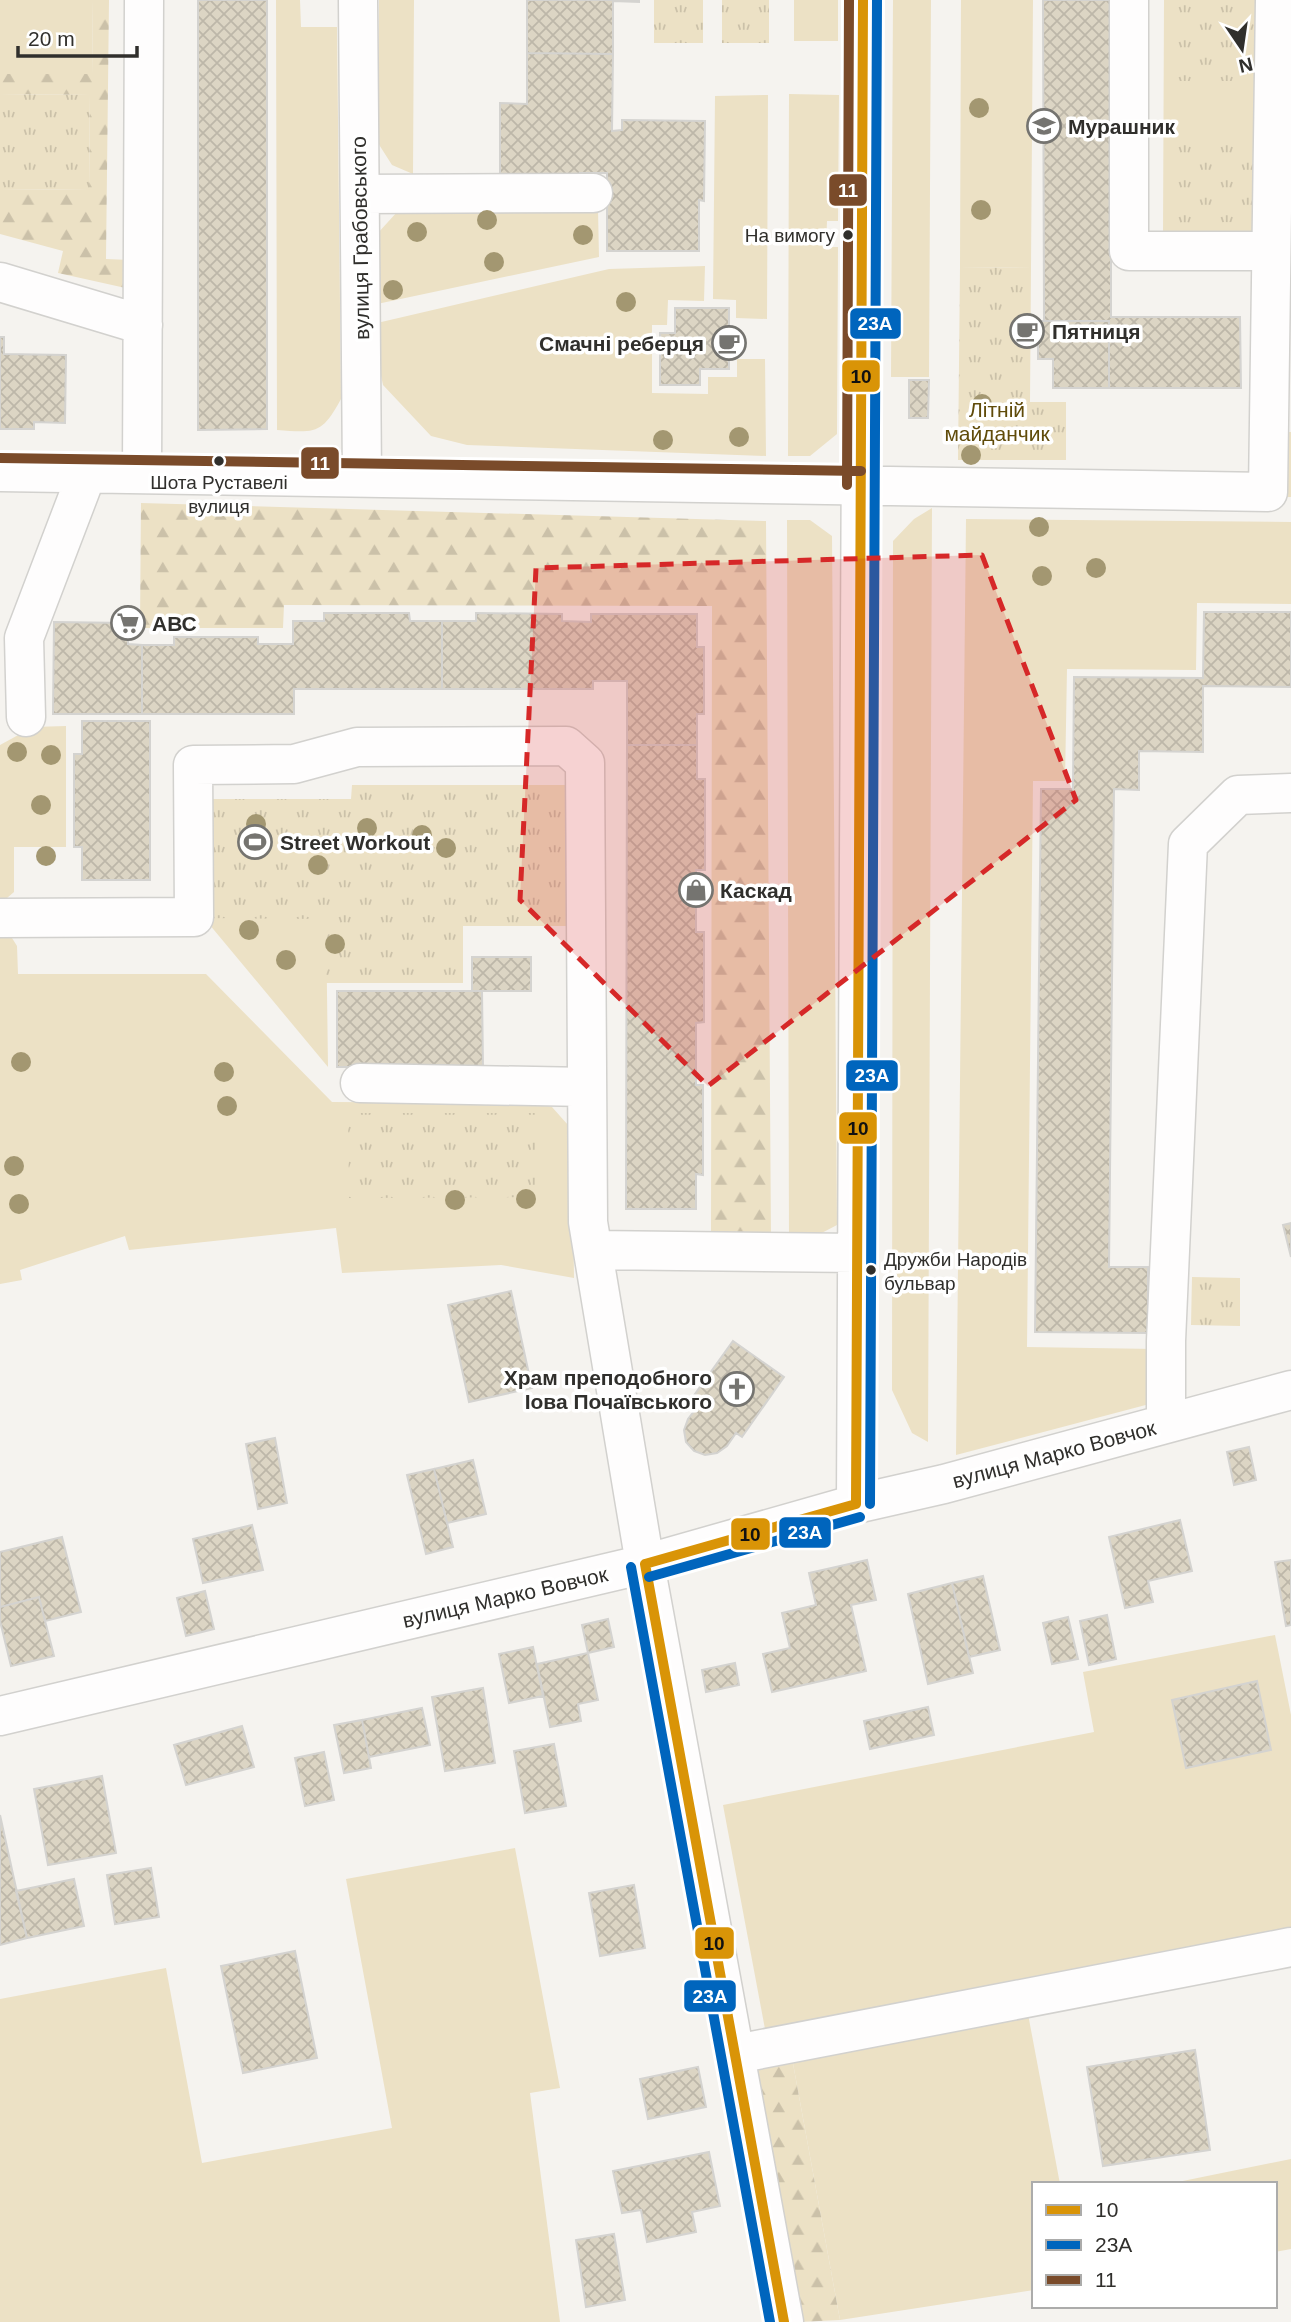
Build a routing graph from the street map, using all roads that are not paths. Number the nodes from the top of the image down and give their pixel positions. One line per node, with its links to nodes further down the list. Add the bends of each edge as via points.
1 (144, 0): 11 (street)
2 (358, 0): 8 (street, вулиця Грабовського)
3 (863, 0): 16 (street)
4 (1129, 0): 9 (street, via 1129,251)
5 (1275, 0): 6 (street)
6 (1282, 125): 9 (street)
7 (593, 193): 8 (street)
8 (360, 194): 15 (street, вулиця Грабовського)
9 (1271, 251): 16 (street, via 1268,492)
10 (0, 282): 11 (street)
11 (143, 325): 14 (street)
12 (0, 471): 13 (street)
13 (87, 473): 14 (street); 17 (street, via 24,638)
14 (142, 474): 15 (street)
15 (362, 477): 16 (street)
16 (861, 485): 23 (street)
17 (26, 717)
18 (1291, 793): 25 (street, via 1238,795 1188,844)
19 (0, 918): 21 (street, via 194,917 193,765 295,764 357,747 566,746 584,763)
20 (360, 1083): 21 (street)
21 (587, 1087): 22 (street, via 587,1222)
22 (594, 1250): 23 (street); 27 (street)
23 (858, 1252): 26 (street)
24 (1291, 1390): 25 (street, вулиця Марко Вовчок)
25 (1166, 1423): 26 (street, вулиця Марко Вовчок)
26 (856, 1504): 27 (street, вулиця Марко Вовчок)
27 (646, 1564): 28 (street, вулиця Марко Вовчок); 30 (street)
28 (0, 1716)
29 (1291, 1947): 30 (street)
30 (736, 2054): 31 (street)
31 (784, 2322)

